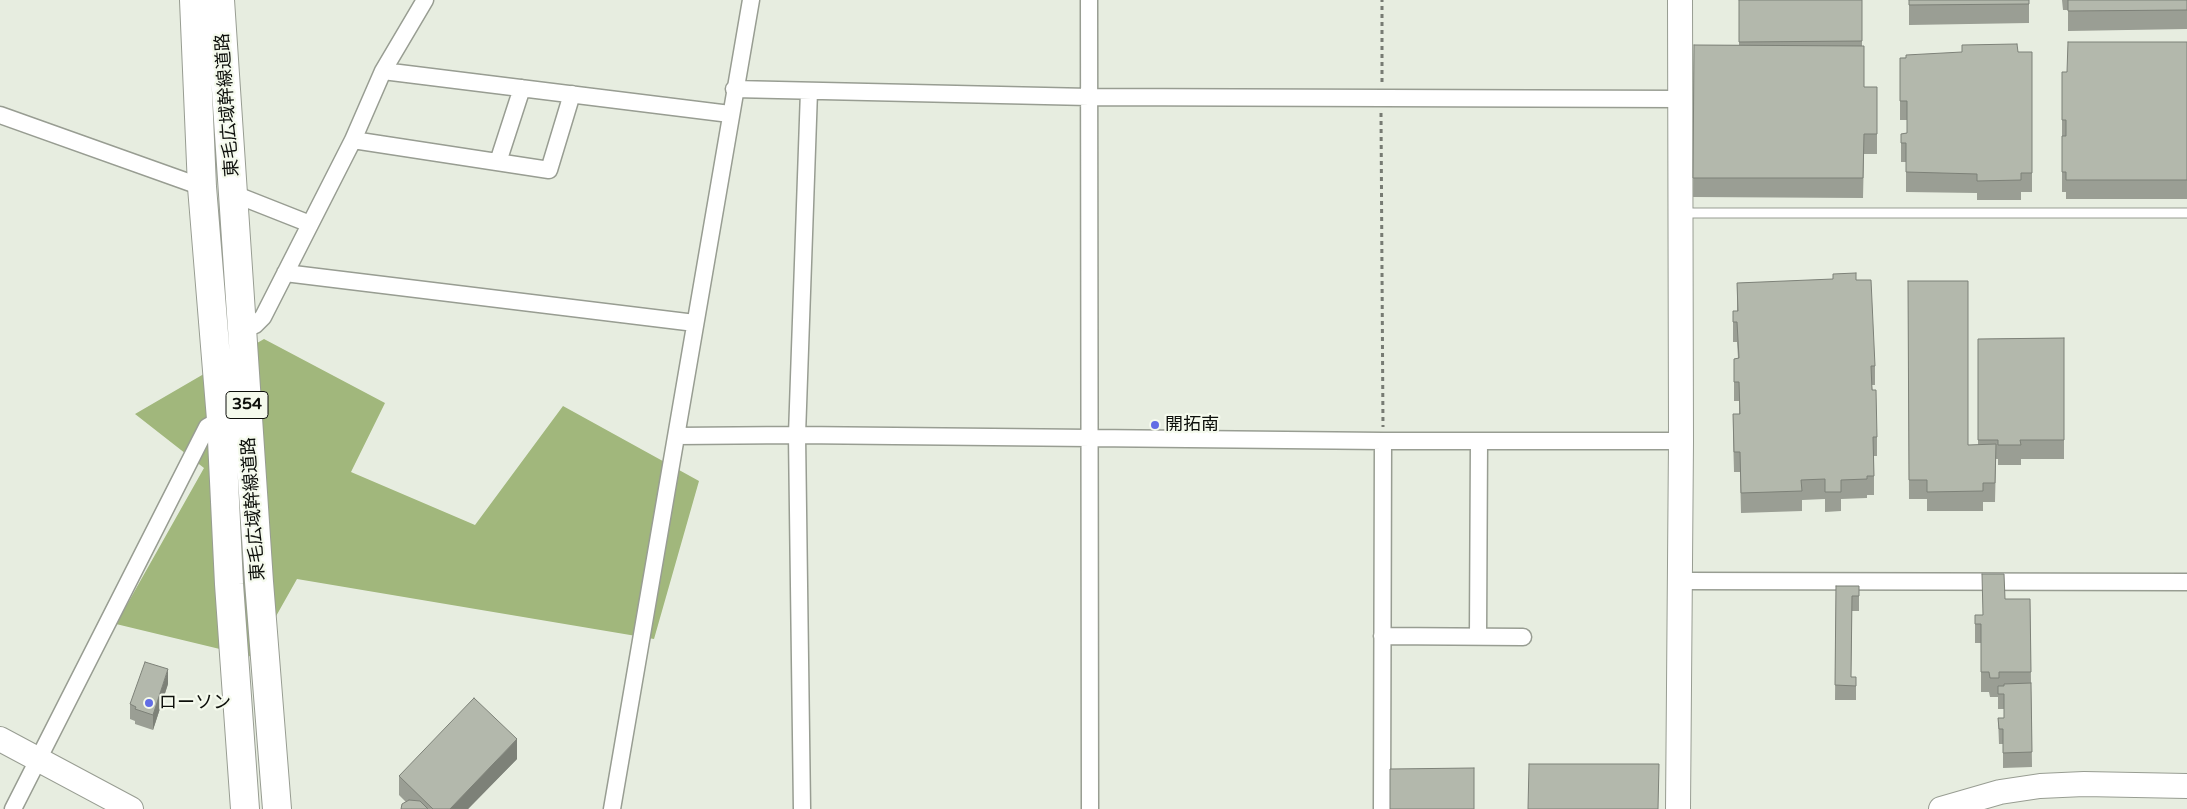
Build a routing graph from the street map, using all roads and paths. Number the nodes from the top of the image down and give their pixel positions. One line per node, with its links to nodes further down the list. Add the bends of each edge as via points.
1 (194, 0): 20 (highway, 東毛広域幹線道路 / 354)
2 (220, 0): 21 (highway, 東毛広域幹線道路 / 354)
3 (424, 0): 8 (street)
4 (751, 0): 10 (street)
5 (1089, 0): 13 (street)
6 (1382, 0): 14 (path)
7 (1680, 0): 15 (street)
8 (383, 71): 9 (street); 18 (street)
9 (522, 88): 12 (street); 19 (street)
10 (734, 89): 11 (street); 16 (street)
11 (809, 91): 13 (street); 29 (street)
12 (572, 94): 16 (street); 19 (street, via 549,170)
13 (1089, 97): 14 (street); 31 (street)
14 (1381, 98): 15 (street); 32 (path)
15 (1680, 99): 22 (street)
16 (730, 114): 26 (street)
17 (0, 115): 20 (street)
18 (353, 140): 19 (street); 24 (street)
19 (498, 162)
20 (202, 187): 28 (highway, 東毛広域幹線道路 / 354)
21 (234, 194): 24 (street); 27 (highway, 東毛広域幹線道路 / 354)
22 (1679, 213): 23 (lane); 34 (street)
23 (2187, 213)
24 (310, 224): 25 (street)
25 (286, 273): 26 (street); 27 (street, via 263,317 255,325)
26 (694, 323): 30 (street)
27 (242, 330): 46 (highway, 東毛広域幹線道路 / 354)
28 (220, 419): 41 (street, via 207,427); 45 (highway, 東毛広域幹線道路 / 354, via 228,584)
29 (797, 435): 30 (street); 31 (street); 48 (street)
30 (676, 436): 47 (street)
31 (1090, 438): 32 (street); 49 (street)
32 (1383, 441): 33 (street); 37 (street)
33 (1479, 441): 34 (street); 38 (street)
34 (1681, 442): 35 (street)
35 (1680, 581): 36 (street); 51 (street)
36 (2187, 582)
37 (1382, 636): 38 (street); 50 (street)
38 (1478, 636): 39 (street)
39 (1523, 637)
40 (0, 739): 41 (street)
41 (38, 759): 43 (street); 44 (street)
42 (2187, 786): 52 (street, via 2040,786 2000,792)
43 (14, 809)
44 (131, 809)
45 (245, 809)
46 (277, 809)
47 (612, 809)
48 (802, 809)
49 (1090, 809)
50 (1382, 809)
51 (1678, 809)
52 (1940, 809)

